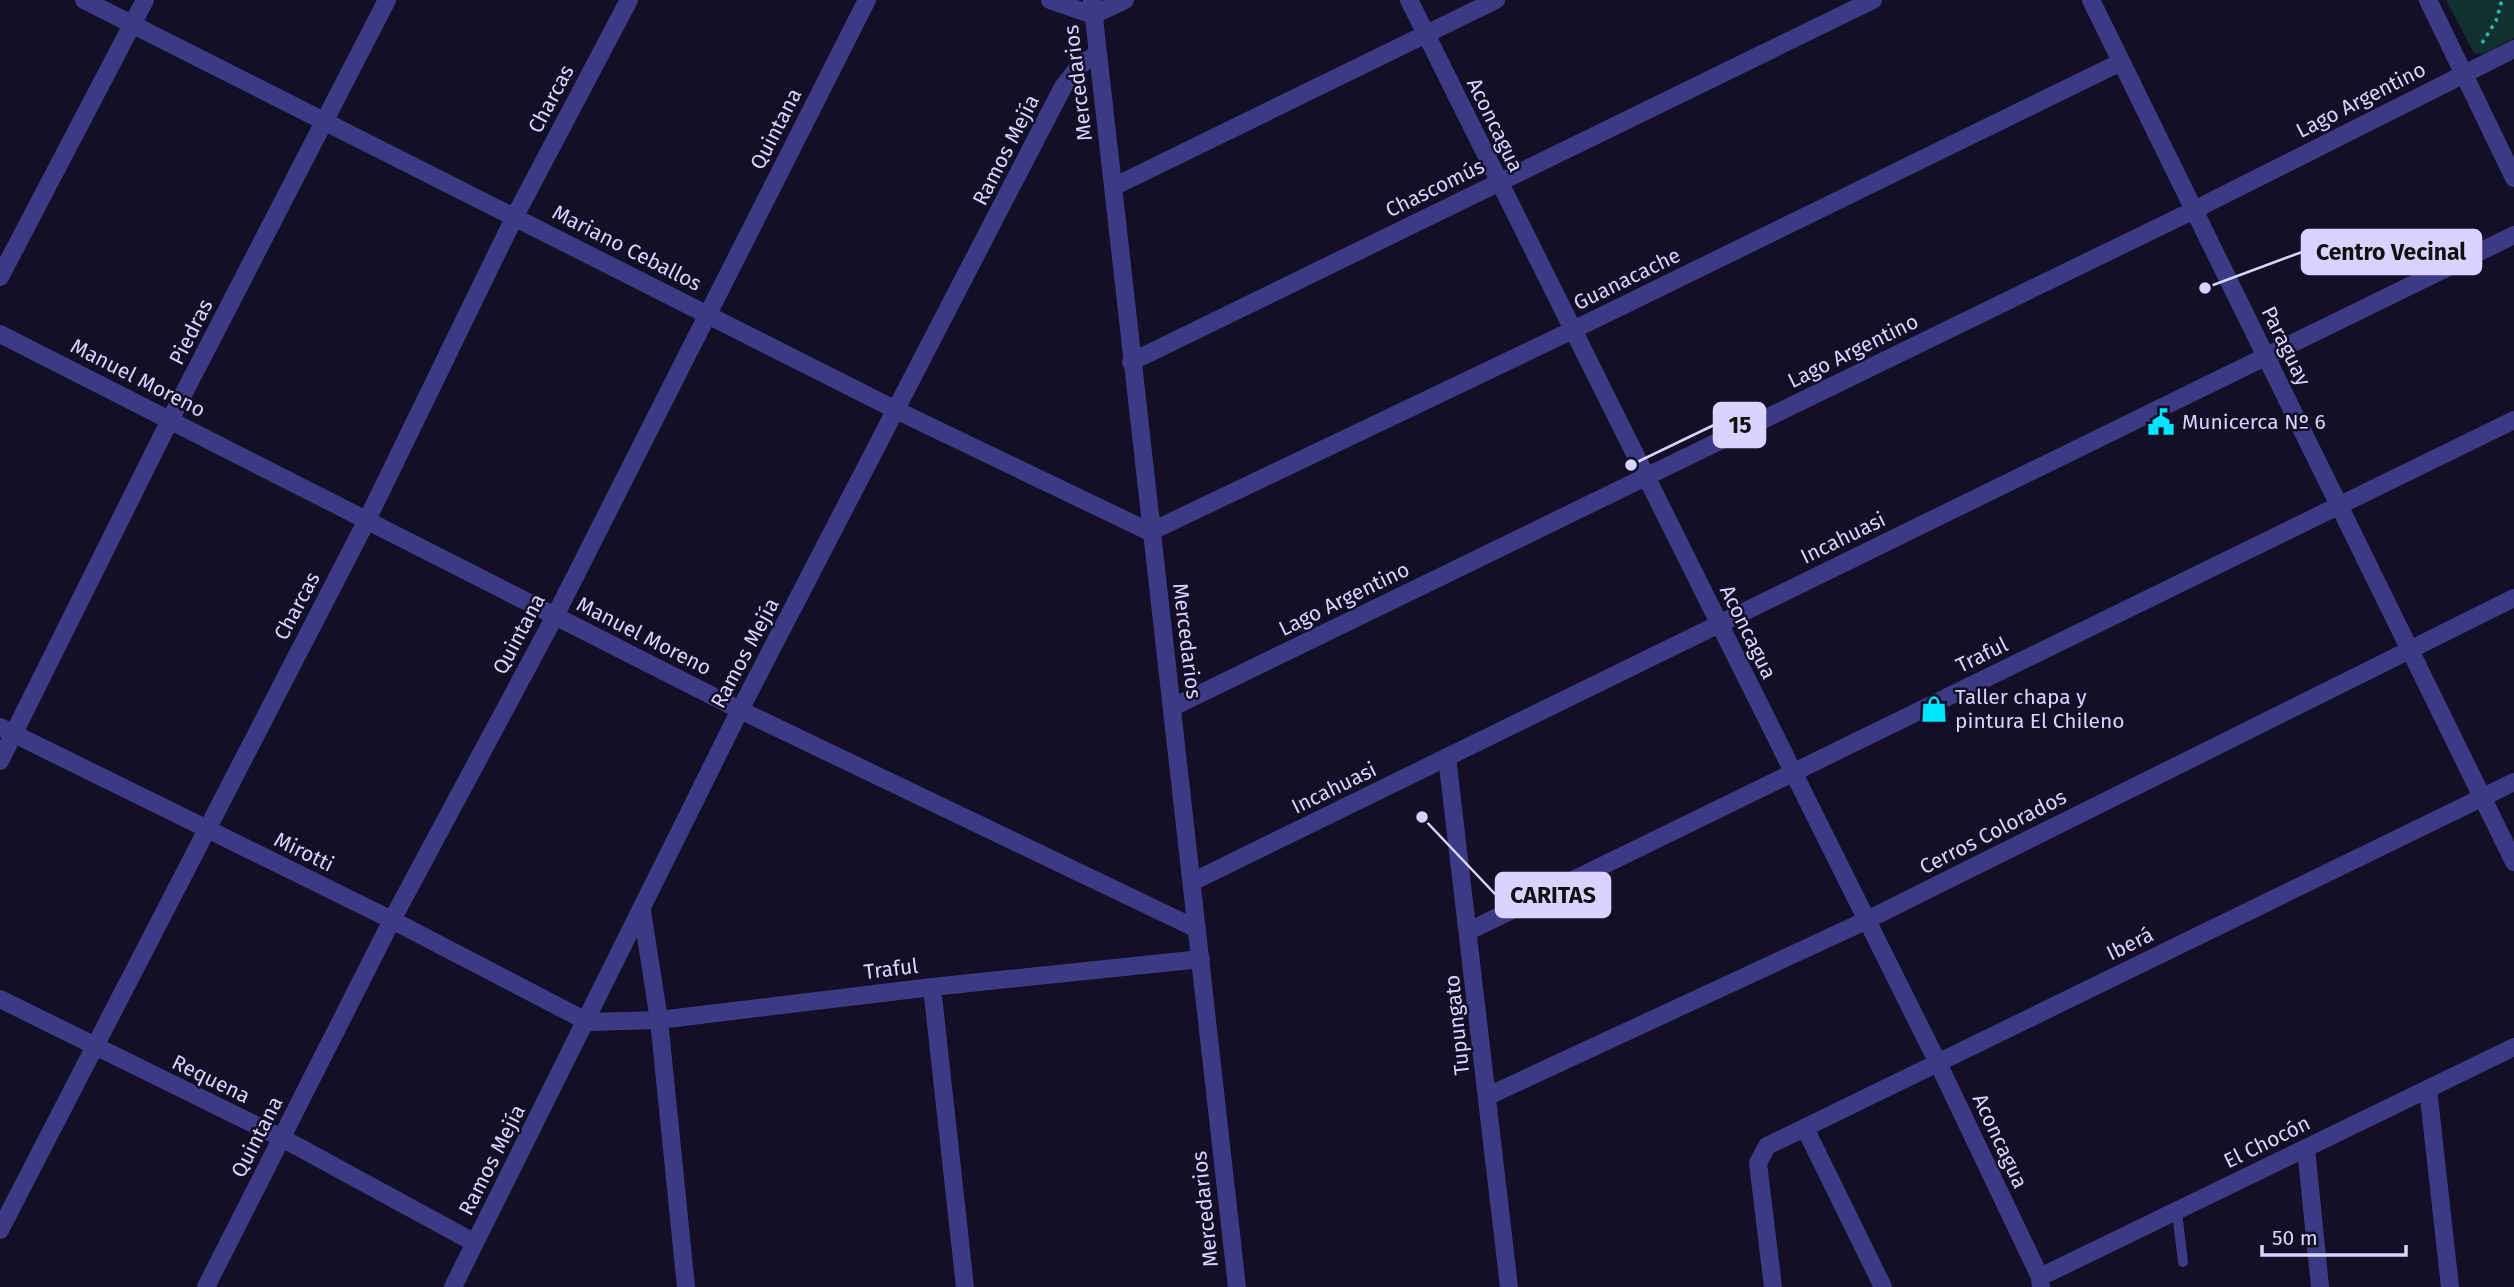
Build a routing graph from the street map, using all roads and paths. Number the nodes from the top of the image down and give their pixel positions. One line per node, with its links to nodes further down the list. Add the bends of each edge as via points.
1 (84, 0): 15 (street, Mariano Ceballos)
2 (145, 0): 15 (street)
3 (387, 0): 22 (street, Piedras)
4 (629, 0): 27 (street, Charcas)
5 (867, 0): 30 (street, Quintana)
6 (1050, 0): 14 (street)
7 (1125, 0): 14 (street)
8 (1409, 0): 16 (street, Aconcagua)
9 (1496, 0): 16 (street)
10 (1872, 0): 24 (street, Chascomús)
11 (2091, 0): 20 (street, Paraguay)
12 (2428, 0): 21 (street)
13 (2502, 0): 17 (path, via 2496,21)
14 (1093, 8): 19 (street, Mercedarios)
15 (132, 25): 22 (street, Mariano Ceballos); 29 (street)
16 (1425, 34): 24 (street, Aconcagua); 25 (street)
17 (2480, 46)
18 (2514, 49): 21 (street, Lago Argentino)
19 (1098, 54): 25 (street, Mercedarios); 35 (street, Ramos Mejía, via 1081,64 1063,87)
20 (2121, 62): 26 (street, Paraguay); 31 (street, Guanacache)
21 (2464, 74): 23 (street); 26 (street, Lago Argentino)
22 (325, 121): 27 (street, Mariano Ceballos); 36 (street, Piedras)
23 (2514, 178)
24 (1498, 182): 31 (street, Aconcagua); 34 (street, Chascomús)
25 (1113, 187): 34 (street, Mercedarios)
26 (2194, 210): 33 (street, Paraguay); 38 (street, Lago Argentino)
27 (515, 216): 30 (street, Mariano Ceballos); 40 (street, Charcas)
28 (2514, 235): 33 (street, Incahuasi)
29 (0, 277)
30 (708, 314): 35 (street, Mariano Ceballos); 43 (street, Quintana)
31 (1573, 330): 38 (street, Aconcagua); 41 (street, Guanacache)
32 (0, 334): 36 (street, Manuel Moreno)
33 (2266, 358): 39 (street, Paraguay); 44 (street, Incahuasi)
34 (1131, 362): 41 (street, Mercedarios)
35 (898, 411): 41 (street, Mariano Ceballos); 47 (street, Ramos Mejía)
36 (170, 420): 40 (street, Manuel Moreno); 48 (street, Piedras)
37 (2514, 420): 39 (street, Traful)
38 (1646, 478): 44 (street, Aconcagua); 46 (street, Lago Argentino)
39 (2338, 506): 45 (street, Paraguay); 51 (street, Traful)
40 (367, 520): 43 (street, Manuel Moreno); 54 (street, Charcas)
41 (1150, 532): 46 (street, Mercedarios)
42 (2514, 598): 45 (street, Cerros Colorados)
43 (555, 616): 47 (street, Manuel Moreno); 58 (street, Quintana)
44 (1720, 624): 49 (street, Incahuasi); 51 (street, Aconcagua)
45 (2410, 649): 53 (street, Paraguay); 59 (street, Cerros Colorados)
46 (1172, 707): 56 (street, Mercedarios)
47 (740, 710): 57 (street, Ramos Mejía); 60 (street, Manuel Moreno)
48 (7, 730): 50 (street, Piedras); 54 (street, Mirotti)
49 (1447, 757): 56 (street, Incahuasi); 61 (street, Tupungato)
50 (0, 761)
51 (1792, 773): 59 (street, Aconcagua); 61 (street, Traful)
52 (2514, 782): 53 (street, Iberá)
53 (2483, 797): 55 (street, Paraguay); 69 (street, Iberá)
54 (205, 830): 58 (street, Mirotti); 68 (street, Charcas)
55 (2514, 862)
56 (1192, 882): 60 (street, Mercedarios)
57 (642, 911): 65 (street); 66 (street, Ramos Mejía)
58 (392, 920): 66 (street, Mirotti); 73 (street, Quintana)
59 (1866, 921): 69 (street, Aconcagua); 71 (street, Cerros Colorados)
60 (1198, 929): 62 (street, Mercedarios)
61 (1469, 931): 71 (street, Tupungato)
62 (1200, 960): 63 (street, Traful); 84 (street, Mercedarios)
63 (932, 987): 65 (street, Traful); 83 (street)
64 (0, 999): 68 (street, Requena)
65 (659, 1020): 66 (street, Traful); 82 (street)
66 (587, 1022): 77 (street, Ramos Mejía)
67 (2514, 1047): 70 (street, El Chocón)
68 (96, 1048): 73 (street, Requena); 76 (street, Charcas)
69 (1938, 1063): 72 (street, Iberá); 79 (street, Aconcagua)
70 (2428, 1089): 74 (street, El Chocón); 89 (street)
71 (1488, 1096): 85 (street, Tupungato)
72 (1805, 1128): 86 (street, Iberá, via 1767,1146 1758,1163); 87 (street)
73 (282, 1139): 77 (street, Requena); 80 (street, Quintana)
74 (2306, 1148): 75 (street, El Chocón); 88 (street)
75 (2176, 1212): 78 (lane); 79 (street, El Chocón)
76 (0, 1230)
77 (475, 1243): 81 (street, Ramos Mejía)
78 (2183, 1262)
79 (2040, 1282)
80 (206, 1287)
81 (453, 1287)
82 (686, 1287)
83 (965, 1287)
84 (1237, 1287)
85 (1509, 1287)
86 (1773, 1287)
87 (1883, 1287)
88 (2319, 1287)
89 (2450, 1287)

